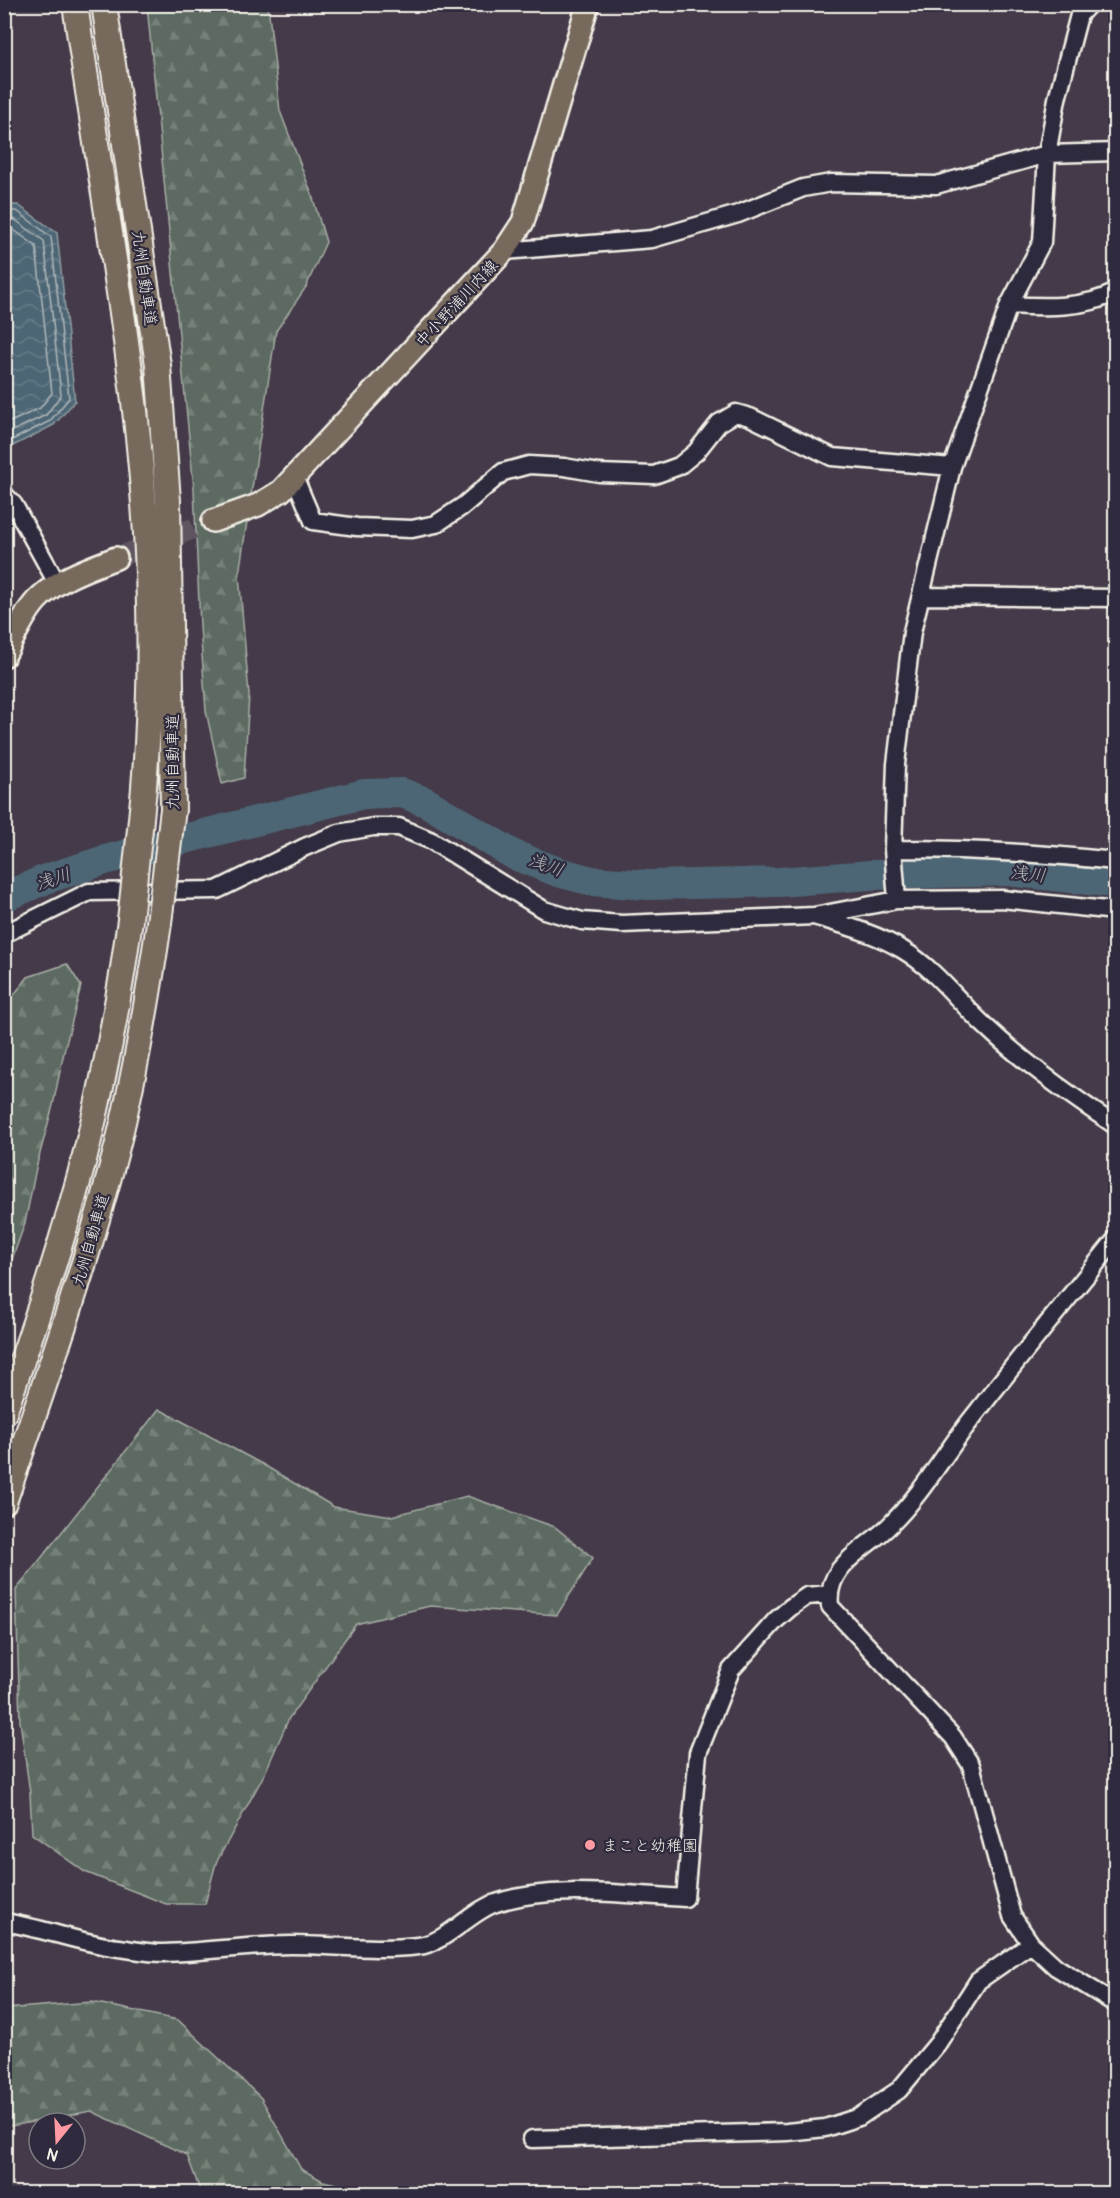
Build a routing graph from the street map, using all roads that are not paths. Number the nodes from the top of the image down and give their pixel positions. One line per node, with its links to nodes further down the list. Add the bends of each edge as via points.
1 (75, 4): 27 (highway, 九州自動車道, bridge, via 129,364 143,498 149,630 146,772 130,920 88,1143)
2 (104, 4): 28 (highway, 九州自動車道, bridge, via 158,365 168,501 173,809 137,1058 116,1150 86,1257)
3 (588, 4): 7 (main road, 中小野浦川内線, via 523,222)
4 (1089, 4): 6 (street, via 1079,15)
5 (1116, 152): 6 (street)
6 (1047, 154): 7 (street, via 936,185 831,183 803,188 738,214 652,238); 9 (street, via 1042,242)
7 (504, 251): 11 (main road, 中小野浦川内線)
8 (1116, 292): 9 (street, via 1065,305)
9 (1009, 304): 10 (street)
10 (952, 467): 11 (street, via 832,457 736,413 719,423 679,466 654,475 529,465 503,472 436,524 412,529 313,521); 16 (street)
11 (294, 476): 13 (main road, 中小野浦川内線, via 281,491 258,505)
12 (4, 494): 15 (street)
13 (213, 521)
14 (116, 558): 15 (main road)
15 (58, 585): 18 (main road, via 38,599)
16 (922, 596): 17 (street); 19 (street, via 912,632 896,764)
17 (1116, 598)
18 (4, 656)
19 (893, 853): 20 (street, via 975,849); 21 (street)
20 (1116, 861)
21 (897, 895): 22 (street, via 1002,899); 23 (street)
22 (1116, 911)
23 (814, 916): 24 (street, via 622,924 582,921 544,910 432,842 399,827 374,827 339,833 314,843 217,890 89,892); 25 (street, via 872,934 904,950 1030,1065)
24 (4, 934)
25 (1116, 1126)
26 (1116, 1239): 29 (street, via 963,1430 909,1507 879,1537 847,1560)
27 (4, 1413)
28 (4, 1502)
29 (829, 1594): 30 (street, via 807,1596 791,1607 731,1670 698,1753 685,1898 524,1894 493,1904 448,1934 420,1946 292,1945 162,1953 90,1943); 31 (street, via 830,1606 954,1737 971,1765 1012,1916)
30 (4, 1922)
31 (1031, 1944): 32 (street, via 1056,1967); 33 (street, via 978,1981 938,2043 899,2090 859,2117 825,2128 787,2133)
32 (1116, 2004)
33 (532, 2139)

